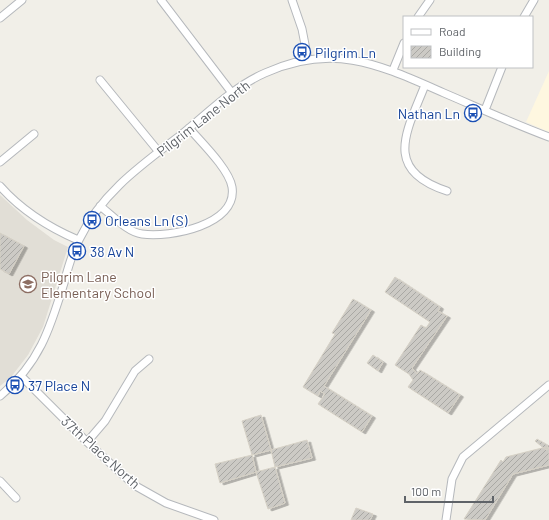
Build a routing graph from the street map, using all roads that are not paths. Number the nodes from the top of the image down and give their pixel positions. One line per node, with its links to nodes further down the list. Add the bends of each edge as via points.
1 (22, 0): 8 (street)
2 (161, 0): 15 (street)
3 (292, 0): 10 (street, via 302,29)
4 (430, 0): 6 (street)
5 (534, 0): 7 (street)
6 (419, 16)
7 (525, 16)
8 (0, 18)
9 (403, 45): 12 (street)
10 (308, 60): 12 (street, Pilgrim Lane North, via 357,60); 15 (street, Pilgrim Lane North, via 264,73)
11 (502, 68): 16 (street)
12 (393, 70): 14 (street, Pilgrim Lane North)
13 (100, 80): 20 (street)
14 (425, 85): 16 (street, Pilgrim Lane North); 23 (street, via 405,138 406,158 410,168 423,182)
15 (232, 93): 17 (street, Pilgrim Lane North)
16 (484, 110): 19 (street, Pilgrim Lane North)
17 (189, 128): 20 (street, Pilgrim Lane North); 24 (street, via 230,180 232,195 226,209 199,227 187,231 142,234 126,227)
18 (34, 134): 21 (street)
19 (549, 137)
20 (159, 152): 24 (street, Pilgrim Lane North, via 126,179)
21 (0, 162)
22 (0, 186): 25 (street, via 34,216)
23 (447, 191)
24 (100, 206): 25 (street, Pilgrim Lane North)
25 (78, 240): 27 (street, Pilgrim Lane North, via 47,336)
26 (149, 359): 30 (street, via 135,371 105,421)
27 (21, 376): 29 (street, Pilgrim Lane North); 30 (street, 37th Place North)
28 (549, 384): 34 (street, via 463,457 452,479)
29 (0, 396)
30 (86, 442): 33 (street, 37th Place North, via 134,485 166,503)
31 (0, 481): 32 (street)
32 (16, 498)
33 (214, 520)
34 (446, 520)

